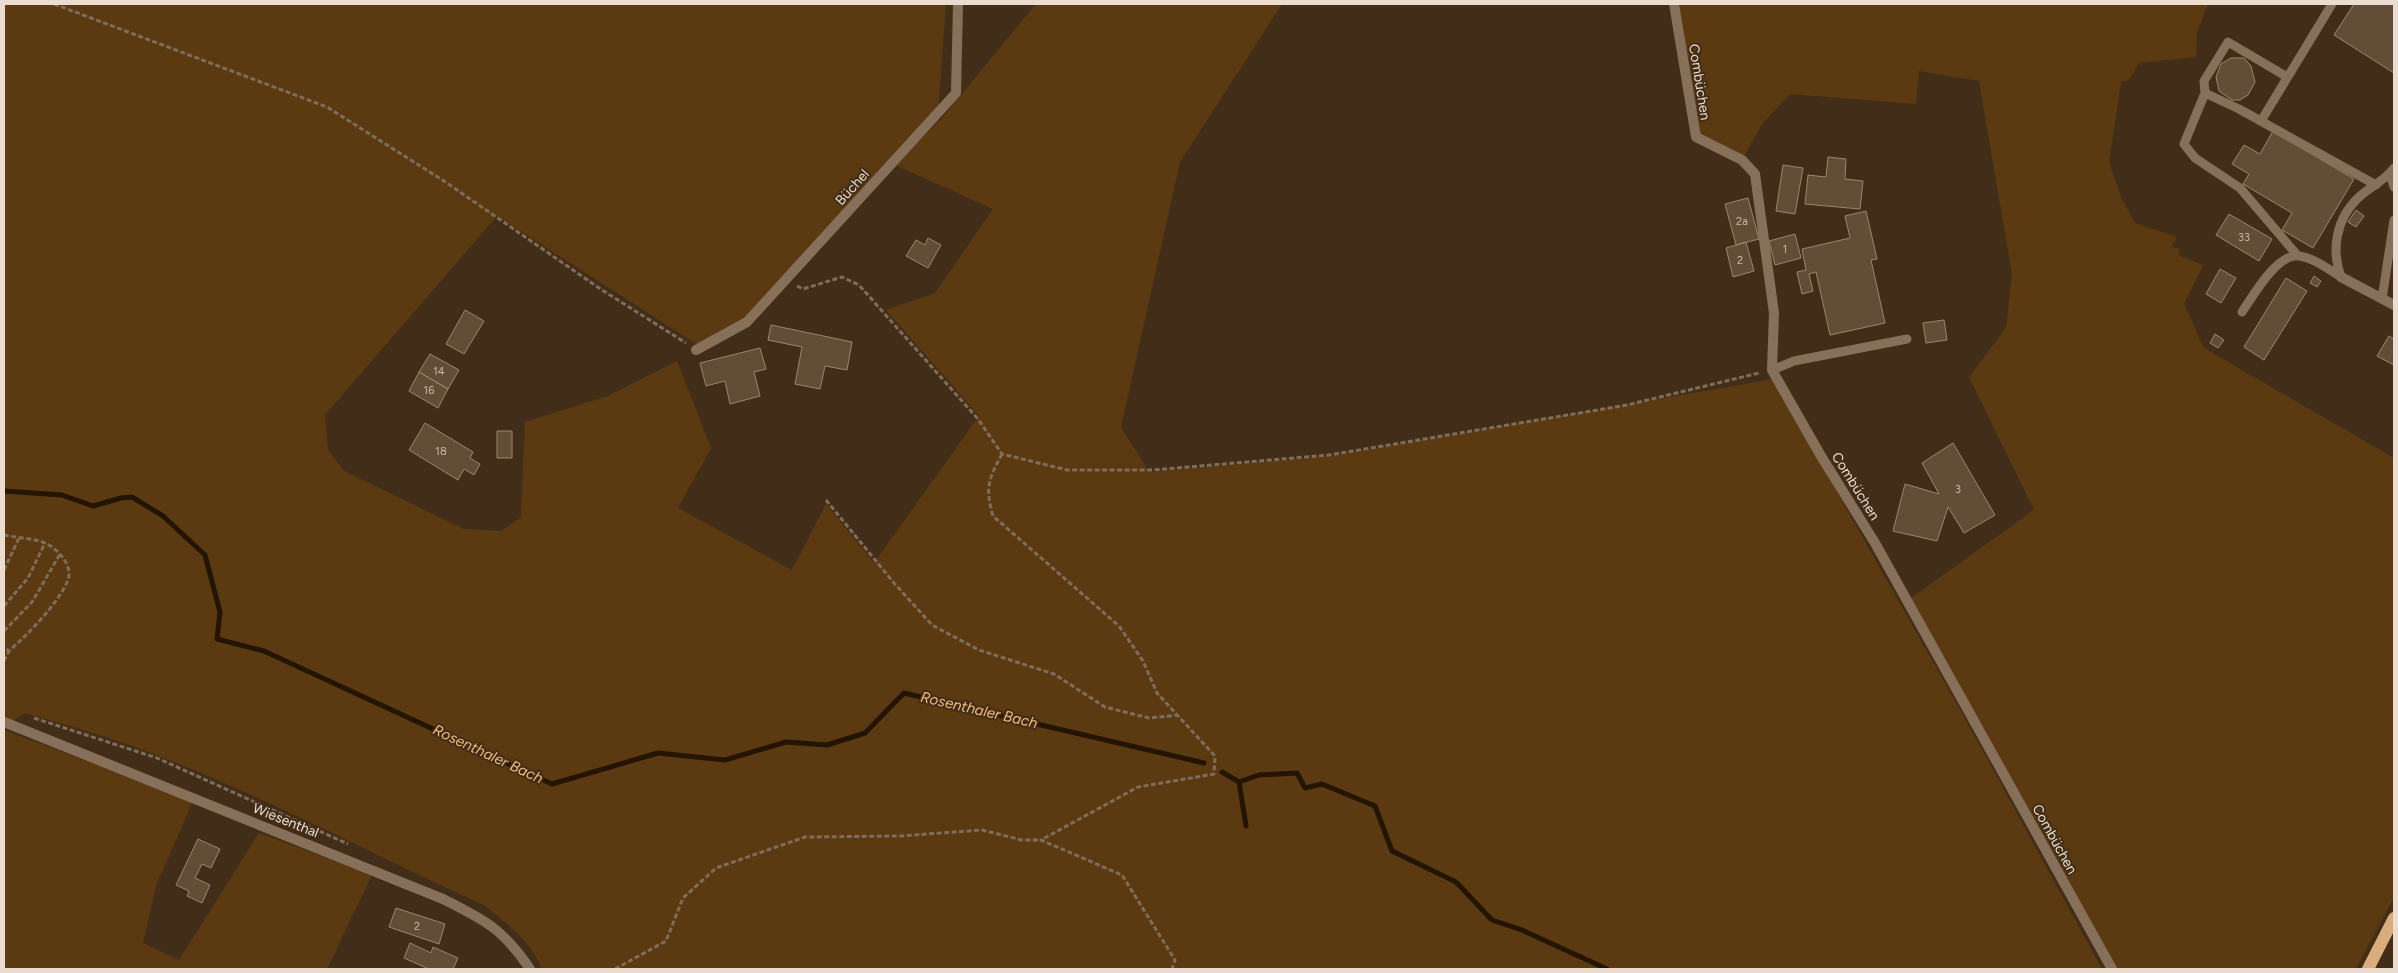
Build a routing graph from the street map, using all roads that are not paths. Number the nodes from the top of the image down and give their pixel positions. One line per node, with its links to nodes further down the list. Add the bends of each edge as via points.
1 (958, 4): 17 (street, Büchel, via 956,92 748,322)
2 (1674, 4): 18 (street, Combüchen, via 1696,137 1742,160 1755,174 1774,313)
3 (2332, 4): 4 (lane)
4 (2288, 78): 5 (lane, via 2228,42 2204,81); 6 (lane)
5 (2205, 92): 6 (lane); 11 (lane, via 2184,144 2195,158 2240,188)
6 (2261, 121): 8 (lane)
7 (2392, 171): 8 (lane); 9 (lane)
8 (2376, 185): 12 (lane, via 2357,198 2340,224 2335,247)
9 (2394, 187)
10 (2394, 220): 13 (lane)
11 (2297, 255): 12 (lane); 15 (lane, via 2282,260)
12 (2341, 277): 13 (street)
13 (2382, 299): 14 (street)
14 (2394, 305)
15 (2242, 312)
16 (1907, 339): 18 (lane, via 1794,361)
17 (696, 350)
18 (1772, 370): 22 (street, Combüchen, via 1875,543)
19 (8, 724): 21 (street, Wiesenthal, via 444,899 487,922 514,947)
20 (2394, 918): 23 (main road)
21 (530, 969)
22 (2112, 969)
23 (2368, 969)

